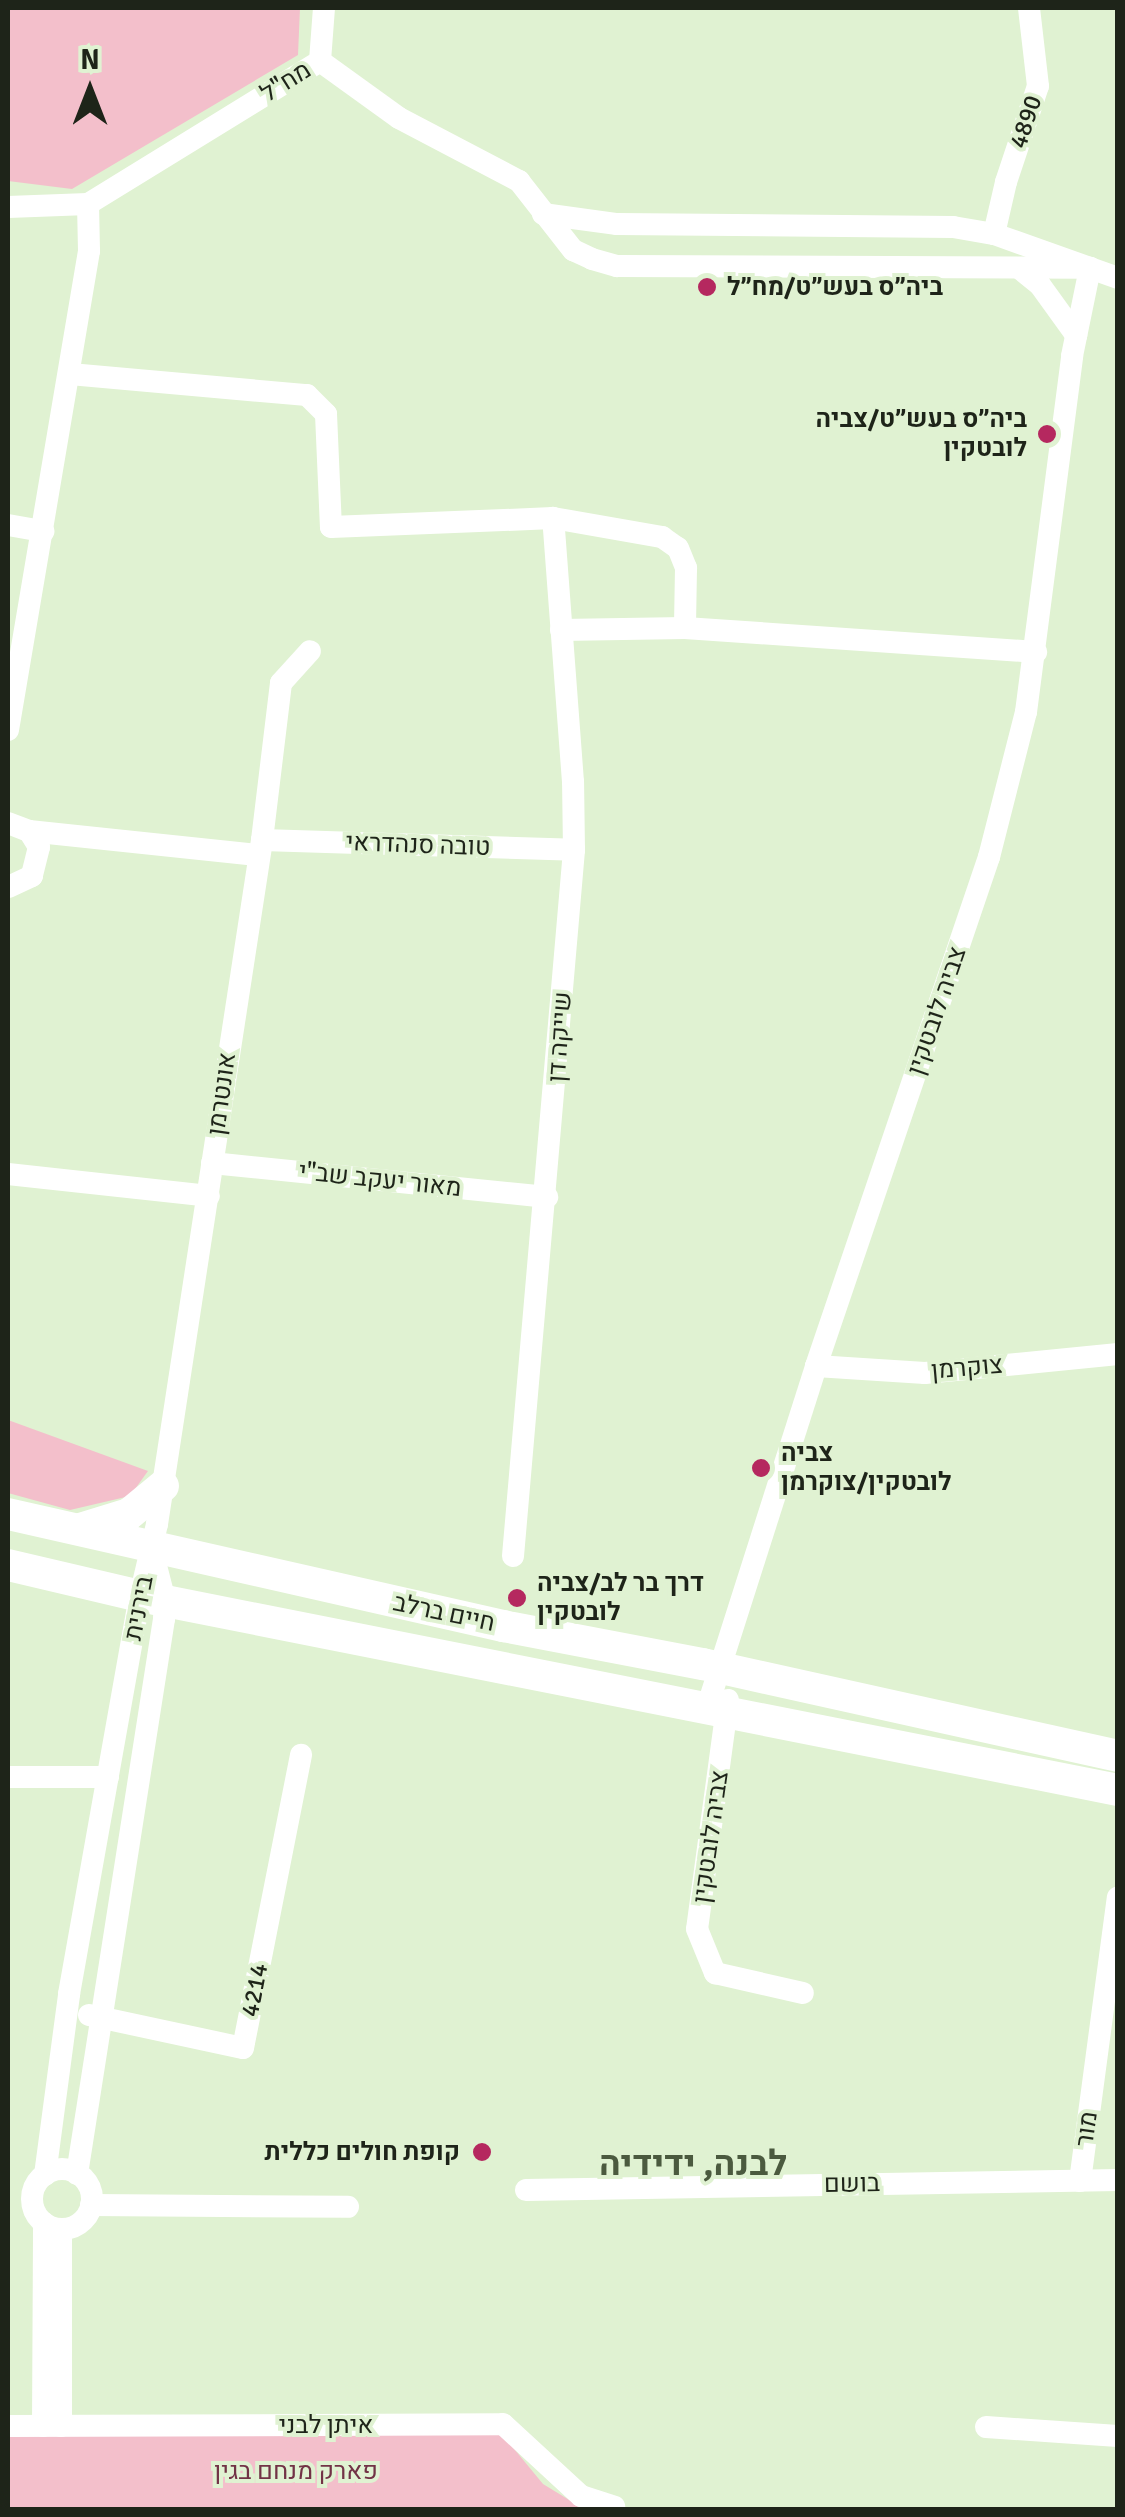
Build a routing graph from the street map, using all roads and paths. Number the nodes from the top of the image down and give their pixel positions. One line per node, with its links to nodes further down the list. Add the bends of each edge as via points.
1 (324, 8): 3 (street)
2 (1029, 8): 7 (street, 4890, via 1038,86)
3 (320, 61): 4 (street, מח"ל); 6 (street, מח"ל, via 399,118 518,181)
4 (88, 204): 5 (street, מח"ל); 12 (street, via 89,251)
5 (8, 207)
6 (543, 214): 7 (street, מח"ל, via 583,222 918,224); 8 (street, מח"ל, via 573,250 617,266)
7 (994, 234): 9 (street, מח"ל)
8 (1019, 268): 9 (street, מח"ל); 11 (street)
9 (1090, 268): 10 (street, מח"ל); 11 (street, צביה לובטקין)
10 (1118, 278)
11 (1076, 335): 19 (street, צביה לובטקין)
12 (70, 374): 13 (street, via 307,395 326,414 331,526); 15 (street)
13 (553, 518): 16 (street, via 662,537 678,548 686,568); 17 (street, שייקה דן)
14 (8, 525): 15 (street)
15 (43, 531): 20 (street)
16 (684, 628): 17 (street); 19 (street)
17 (561, 630): 23 (street, שייקה דן)
18 (310, 650): 22 (street, אונטרמן, via 281,683)
19 (1036, 652): 30 (street, צביה לובטקין, via 989,857)
20 (8, 730)
21 (18, 827): 22 (street, טובה סנהדראי); 24 (street, via 39,847 38,866 24,883)
22 (260, 848): 23 (street, טובה סנהדראי); 25 (street, אונטרמן)
23 (574, 850): 28 (street, שייקה דן)
24 (8, 888)
25 (212, 1164): 27 (street, אונטרמן); 28 (street, מאור יעקב שב"י)
26 (8, 1174): 27 (street)
27 (208, 1196): 31 (street, אונטרמן)
28 (548, 1197): 35 (street, שייקה דן)
29 (1118, 1354): 30 (street, צוקרמן, via 925,1373)
30 (816, 1366): 38 (street, צביה לובטקין)
31 (163, 1486): 33 (main road, via 129,1514); 34 (street, אונטרמן)
32 (8, 1514): 33 (main road, חיים ברלב)
33 (75, 1530): 34 (main road, חיים ברלב)
34 (152, 1548): 37 (street, בירנית); 38 (main road, חיים ברלב)
35 (513, 1556)
36 (8, 1564): 37 (main road, חיים ברלב)
37 (152, 1598): 39 (main road, חיים ברלב); 43 (street, בירנית); 48 (street, בירנית)
38 (720, 1668): 39 (street, צביה לובטקין); 41 (main road, חיים ברלב)
39 (718, 1711): 44 (main road, חיים ברלב); 46 (street, צביה לובטקין, via 697,1929 715,1973)
40 (301, 1755): 48 (street, 4214, via 243,2048)
41 (1118, 1756)
42 (8, 1777): 43 (street)
43 (108, 1777): 47 (street, בירנית)
44 (1118, 1790)
45 (1118, 1898): 52 (street, מור)
46 (803, 1993)
47 (66, 2012): 48 (street, 4214); 50 (street, בירנית)
48 (100, 2017): 49 (street, בירנית)
49 (77, 2174): 50 (street); 56 (street, via 90,2190)
50 (45, 2175): 54 (street)
51 (1118, 2180): 52 (street, בושם)
52 (1080, 2181): 53 (street, בושם)
53 (526, 2190)
54 (32, 2198): 55 (street); 58 (street)
55 (8, 2200)
56 (91, 2204): 57 (street); 58 (street, via 84,2220)
57 (348, 2208)
58 (53, 2226): 60 (street)
59 (8, 2426): 60 (street, איתן לבני)
60 (52, 2426): 63 (street, איתן לבני, via 503,2424 581,2496)
61 (986, 2427): 62 (street)
62 (1118, 2436)
63 (614, 2506)

